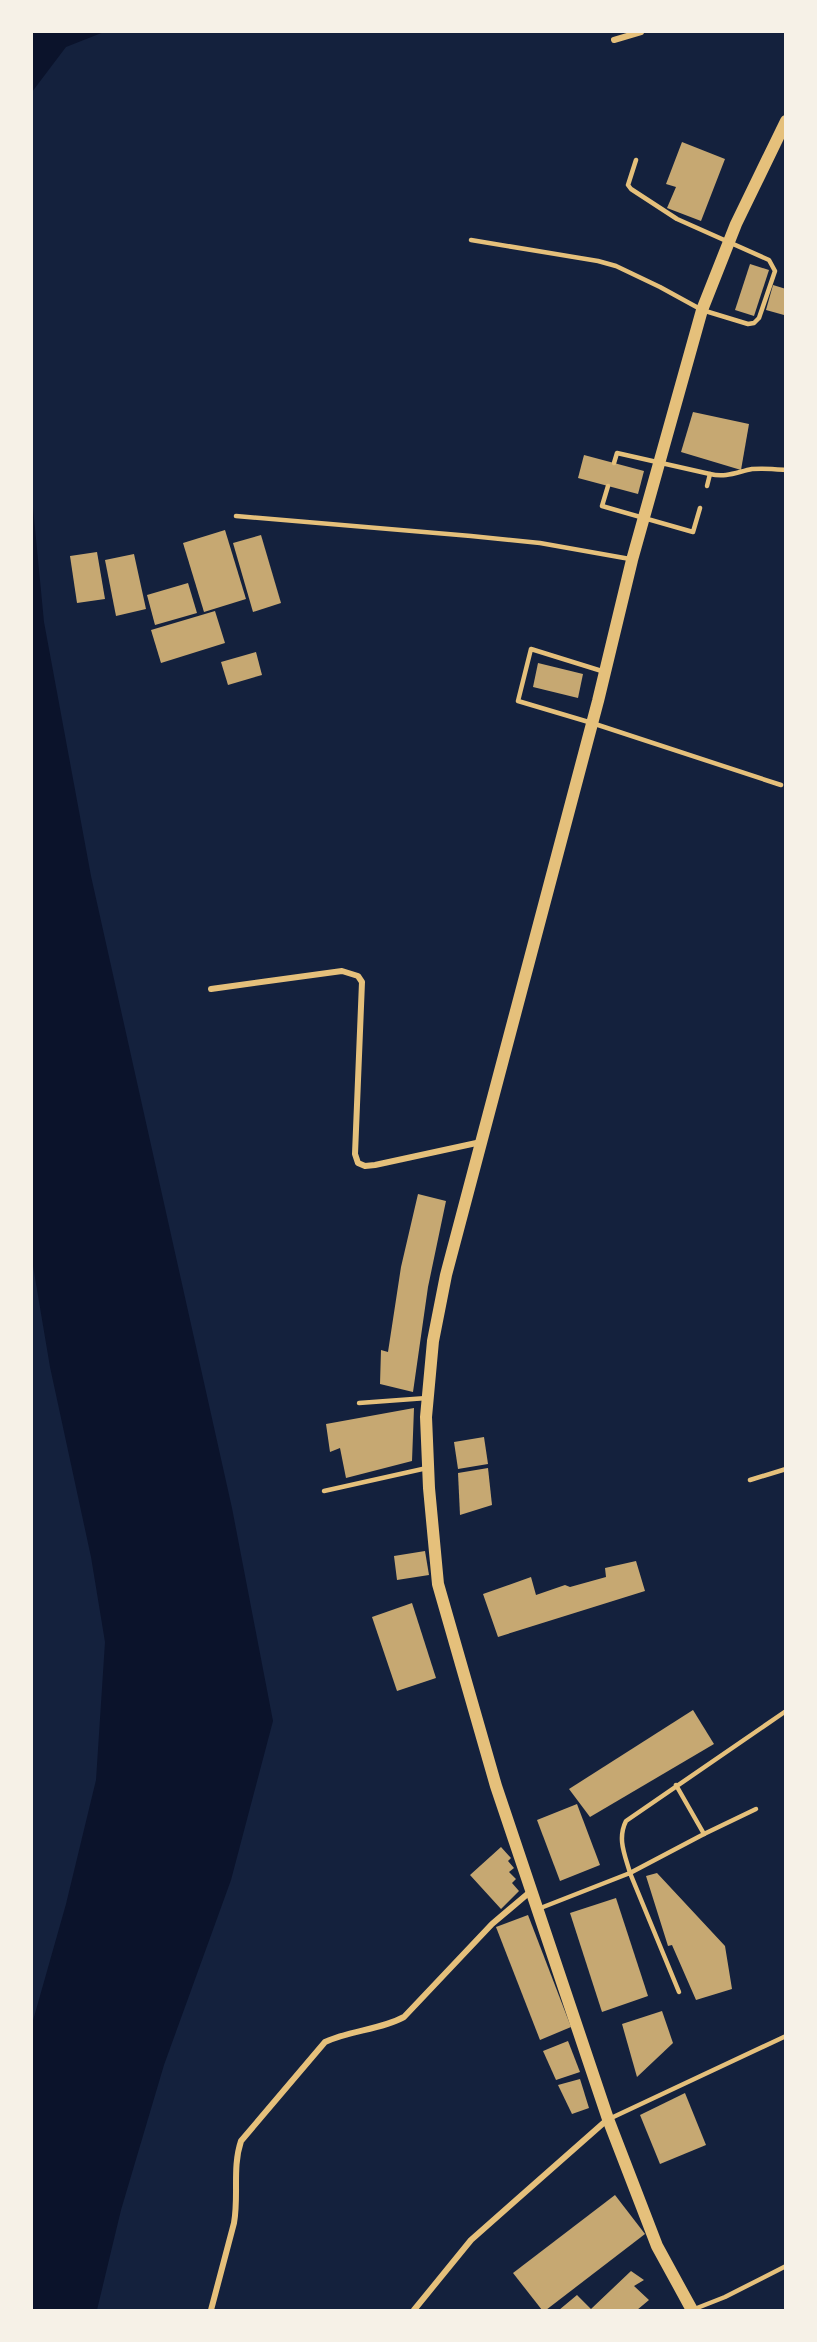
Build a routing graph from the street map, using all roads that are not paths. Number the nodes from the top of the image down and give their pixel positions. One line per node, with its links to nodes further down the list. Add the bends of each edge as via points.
1 (640, 32): 2 (street)
2 (614, 40)
3 (786, 121): 6 (main road)
4 (636, 160): 6 (lane, via 628,180 630,189 663,212)
5 (471, 240): 7 (lane, via 616,266)
6 (729, 244): 7 (main road); 7 (lane, via 770,260 773,265 775,272 759,318 748,324)
7 (702, 310): 8 (main road)
8 (660, 462): 9 (lane, via 617,453); 11 (lane); 16 (main road)
9 (614, 463)
10 (786, 471): 11 (lane, via 770,468 731,476)
11 (710, 474): 13 (lane)
12 (608, 486): 16 (lane, via 602,506)
13 (707, 486)
14 (700, 508): 16 (lane, via 693,532)
15 (236, 516): 17 (lane, via 540,543)
16 (644, 518): 17 (main road)
17 (633, 560): 18 (main road)
18 (605, 672): 19 (main road); 19 (lane, via 531,649 518,701)
19 (592, 723): 20 (lane); 22 (main road)
20 (781, 786)
21 (211, 989): 22 (street, via 342,971 358,976 362,982 355,1154 358,1163 365,1166)
22 (481, 1142): 23 (main road, via 446,1275 433,1341)
23 (428, 1398): 24 (lane); 25 (main road)
24 (359, 1403)
25 (428, 1468): 28 (lane); 34 (main road, via 438,1584 496,1786)
26 (786, 1469): 27 (lane)
27 (750, 1480)
28 (324, 1491)
29 (786, 1711): 30 (lane)
30 (676, 1785): 32 (lane); 33 (lane, via 626,1821 621,1830)
31 (756, 1809): 32 (lane)
32 (704, 1834): 33 (lane)
33 (630, 1873): 35 (lane); 36 (lane)
34 (532, 1890): 35 (main road); 40 (street, via 492,1924 404,2017 325,2042 241,2141 236,2156 235,2216)
35 (537, 1909): 38 (main road)
36 (679, 1992)
37 (786, 2036): 38 (lane)
38 (608, 2119): 41 (street, via 471,2240); 42 (main road, via 657,2247)
39 (786, 2266): 42 (lane)
40 (211, 2310)
41 (414, 2310)
42 (692, 2310)

